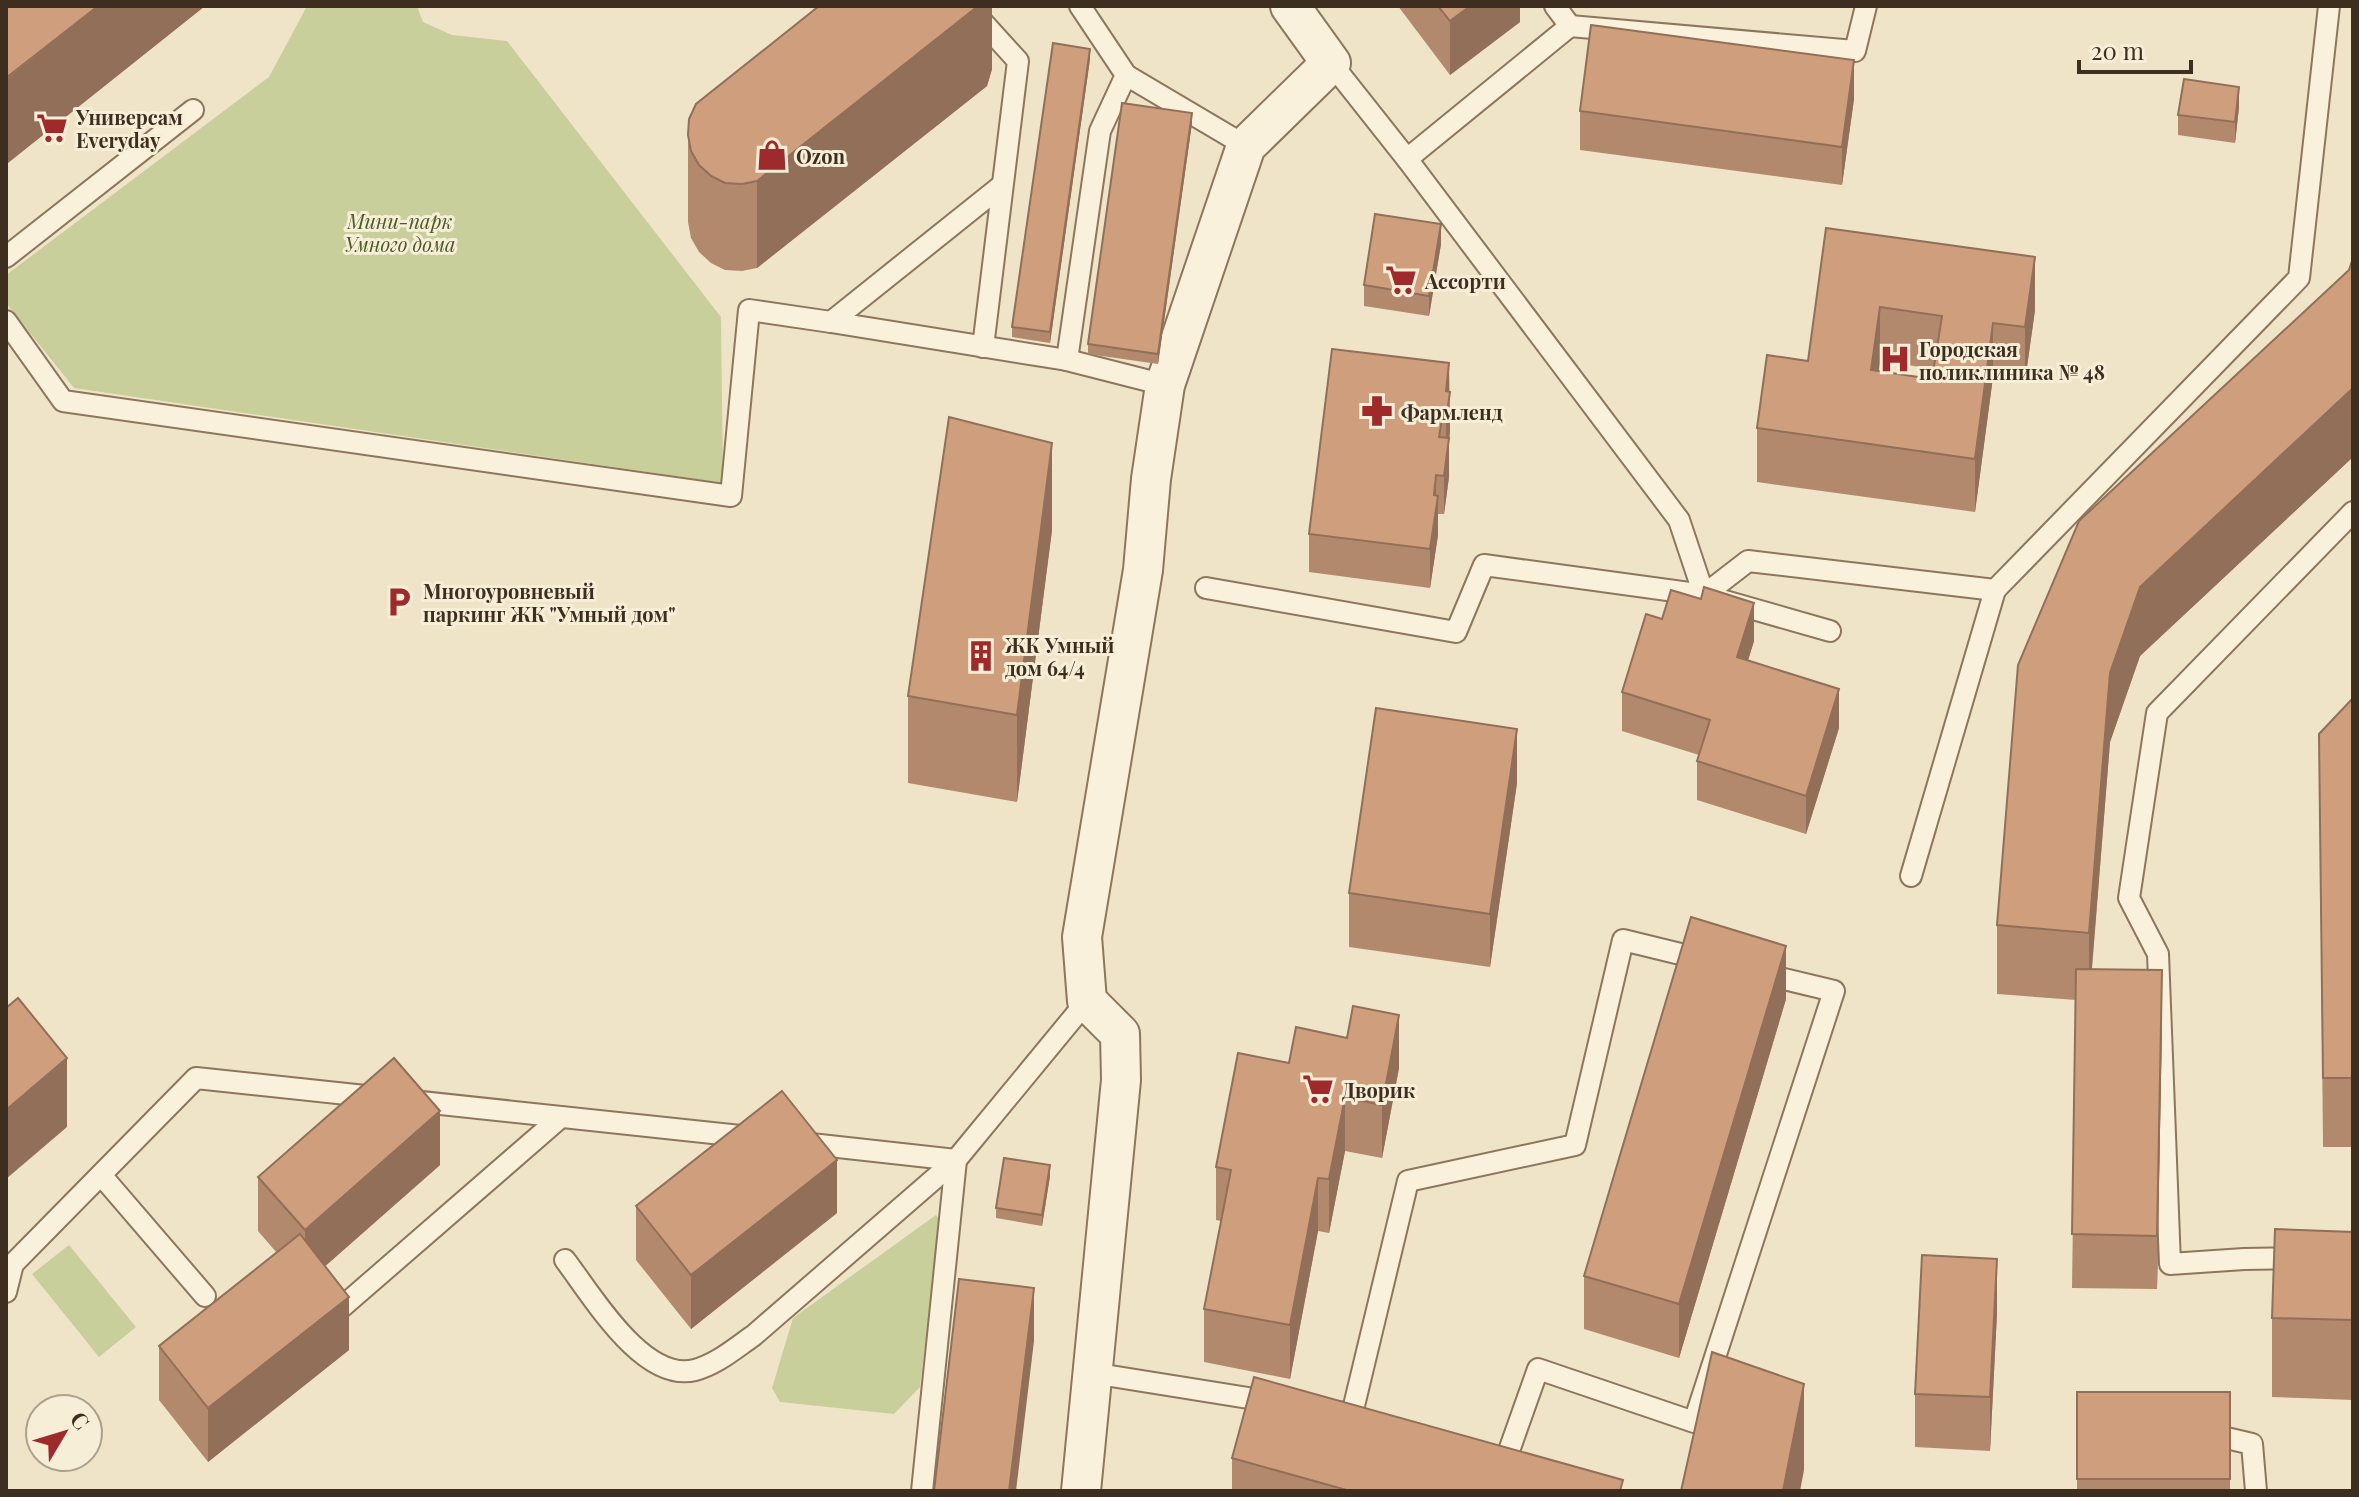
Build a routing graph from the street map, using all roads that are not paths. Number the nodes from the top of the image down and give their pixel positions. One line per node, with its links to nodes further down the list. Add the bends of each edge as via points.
1 (968, 6): 13 (lane, via 1018,61)
2 (1080, 6): 9 (lane)
3 (1290, 6): 8 (street)
4 (1555, 6): 7 (lane)
5 (1866, 6): 7 (lane, via 1855,51)
6 (2329, 6): 22 (lane, via 2299,278)
7 (1570, 26): 12 (lane)
8 (1331, 63): 11 (street); 12 (lane)
9 (1126, 75): 11 (lane); 18 (lane, via 1100,131)
10 (193, 110): 14 (lane)
11 (1246, 146): 19 (street)
12 (1407, 159): 23 (lane, via 1679,520)
13 (1001, 186): 16 (lane); 17 (lane)
14 (6, 257)
15 (6, 321): 16 (lane, via 63,401 731,496 749,310)
16 (831, 322): 17 (lane)
17 (983, 347): 18 (lane)
18 (1067, 360): 19 (lane)
19 (1165, 385): 26 (street, via 1143,570 1082,937)
20 (2353, 512): 30 (lane, via 2157,713 2129,898 2158,954 2170,1264)
21 (1206, 588): 23 (lane, via 1456,632 1484,565)
22 (1995, 590): 23 (lane, via 1748,561); 25 (lane)
23 (1704, 595): 24 (lane)
24 (1830, 631)
25 (1911, 876)
26 (1087, 1001): 28 (lane); 35 (street, via 1120,1034 1121,1080)
27 (561, 1117): 28 (lane); 29 (lane, via 196,1078); 34 (lane)
28 (956, 1160): 31 (lane, via 753,1336 718,1361 691,1371 666,1368 636,1351); 40 (lane)
29 (101, 1175): 32 (lane, via 13,1264); 33 (lane)
30 (2353, 1257)
31 (565, 1260)
32 (6, 1292)
33 (205, 1296)
34 (334, 1314)
35 (1092, 1373): 36 (lane); 41 (street)
36 (1291, 1405)
37 (1321, 1409): 39 (lane, via 1359,1416 1408,1181 1575,1145 1623,940 1834,991 1694,1422 1538,1369 1505,1462)
38 (2184, 1428): 42 (lane, via 2252,1444)
39 (1477, 1453)
40 (922, 1491)
41 (1081, 1491)
42 (2256, 1491)

